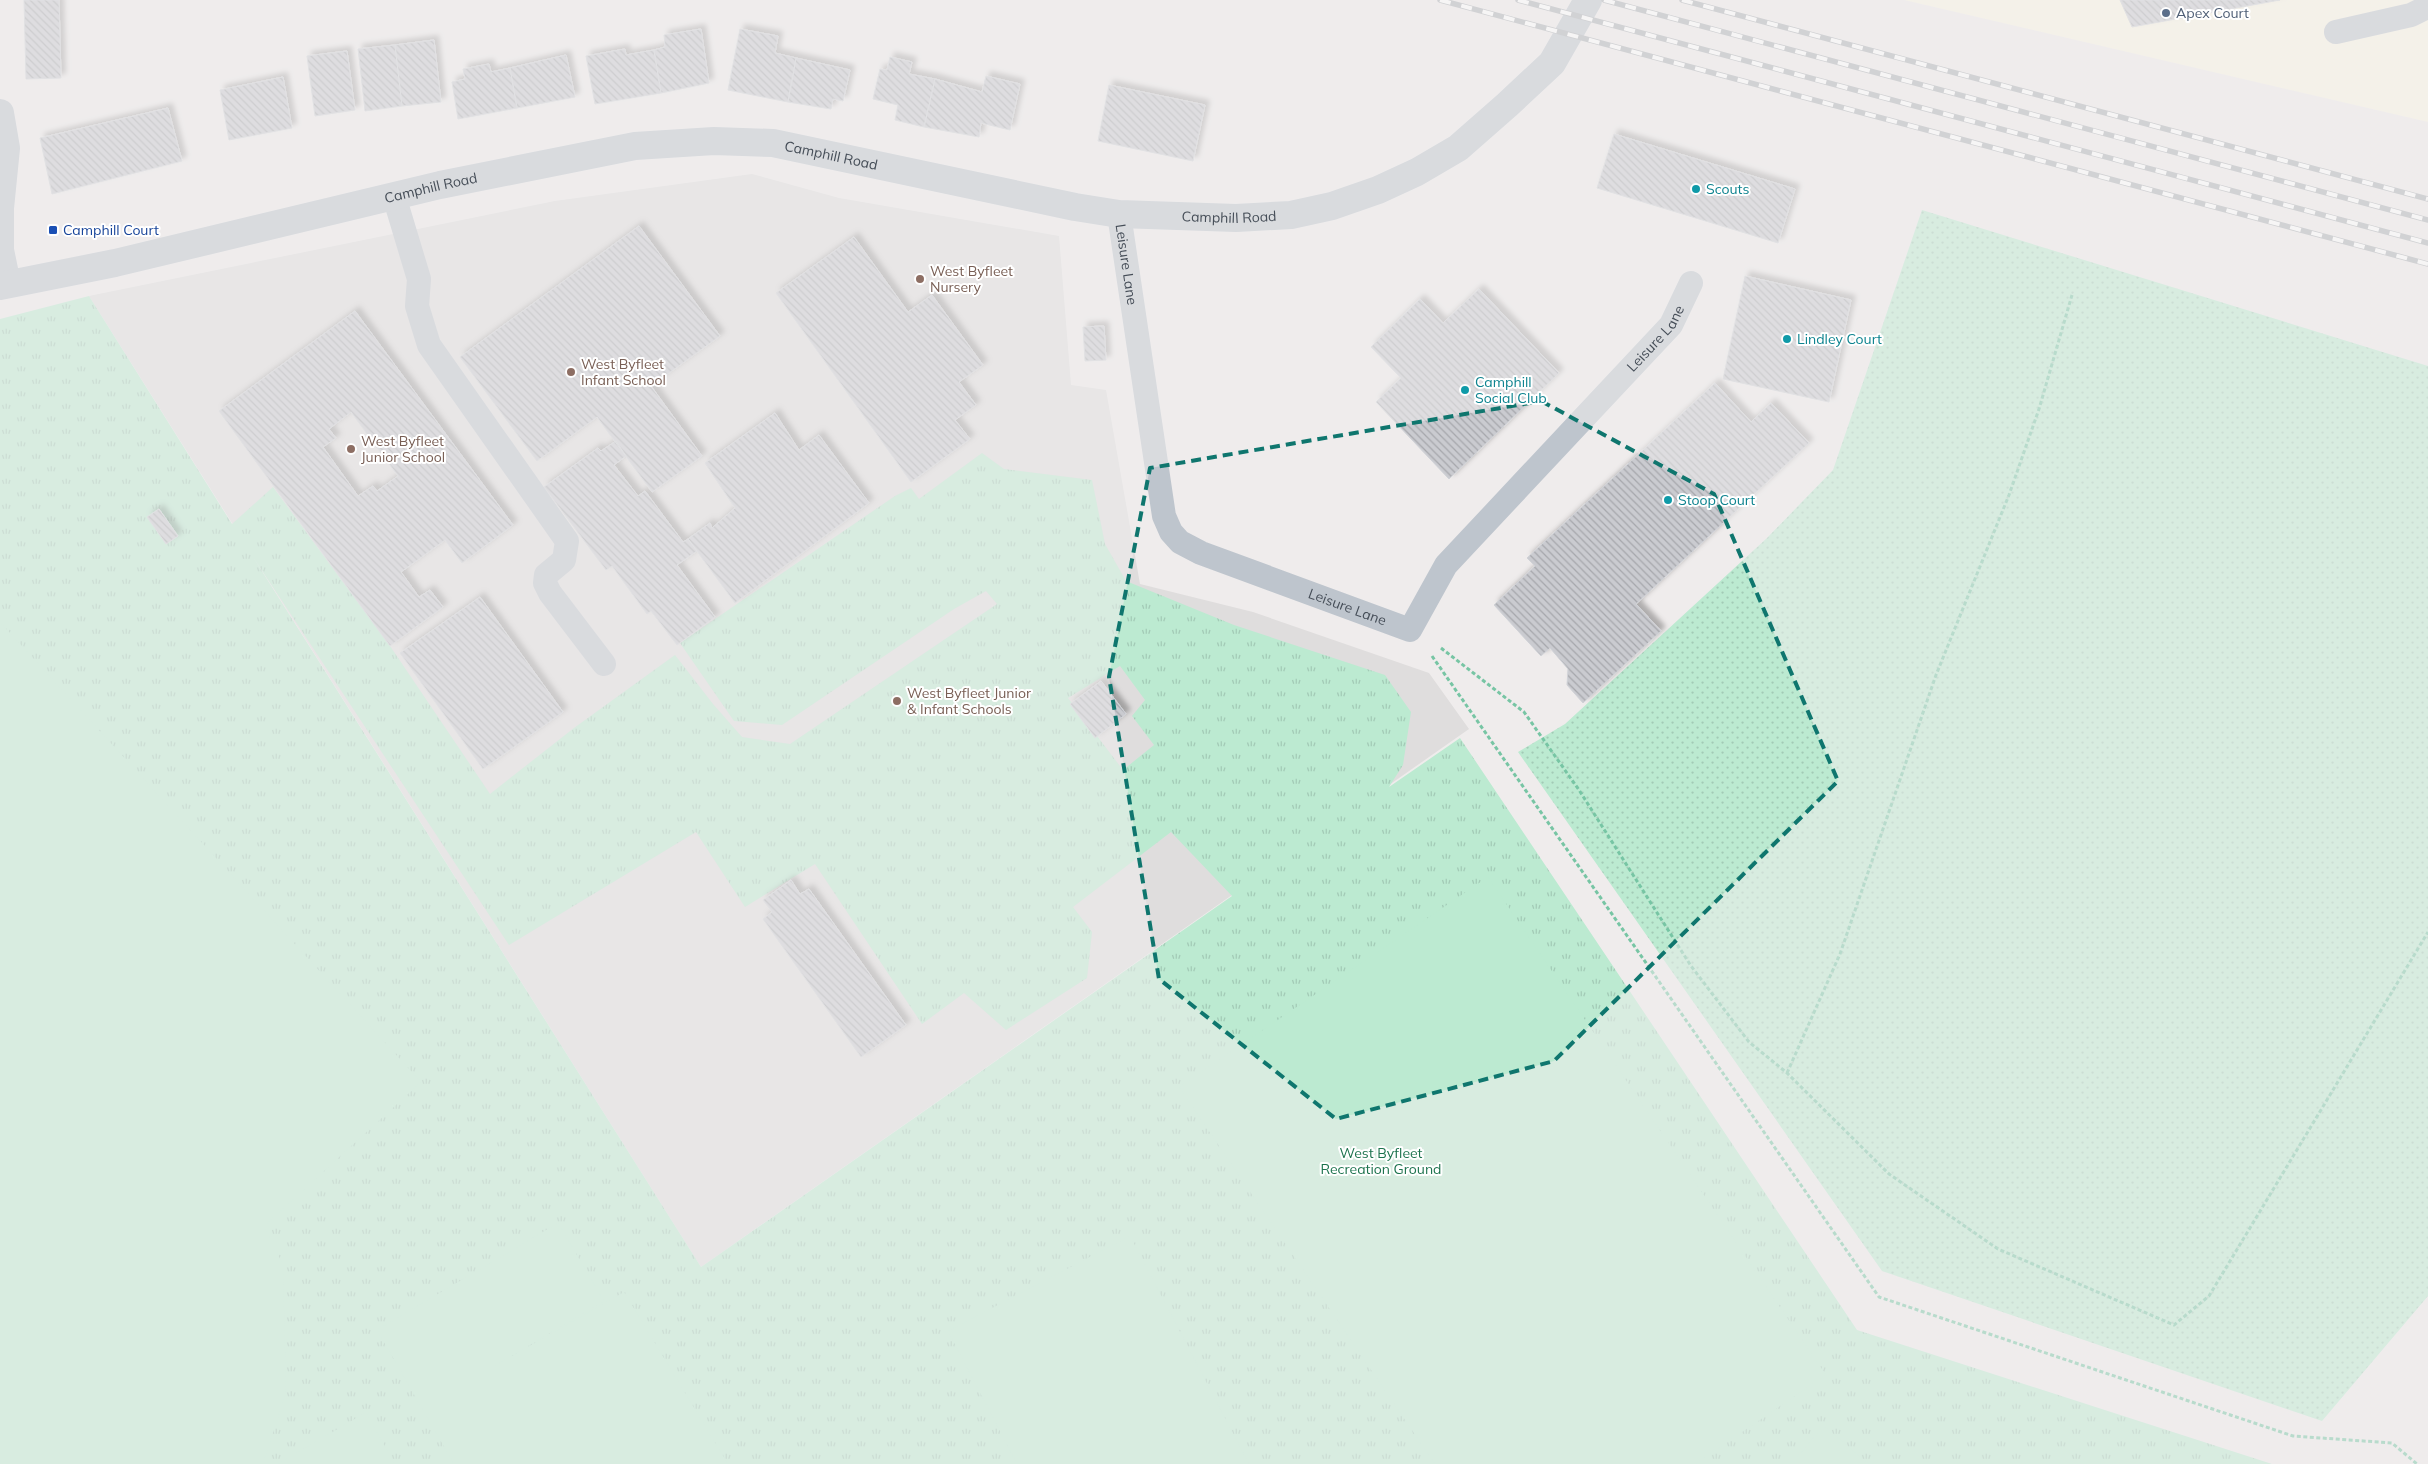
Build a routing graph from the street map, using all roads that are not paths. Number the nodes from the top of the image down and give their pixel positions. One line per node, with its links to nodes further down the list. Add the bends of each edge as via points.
1 (1588, 0): 6 (street, Camphill Road, via 1552,62 1507,105 1458,148 1378,190 1332,206 1291,215 1236,218)
2 (2428, 0): 3 (lane, via 2425,8 2410,15)
3 (2336, 32)
4 (0, 113): 8 (street, via 6,148 0,208)
5 (394, 196): 6 (street, Camphill Road, via 635,146 714,141 774,143); 8 (street, Camphill Road, via 116,263); 9 (lane, via 419,280 417,306 428,346 566,541 564,560 546,574 545,583)
6 (1119, 214): 7 (lane, Leisure Lane, via 1150,436 1164,516 1171,532 1180,542 1200,554 1410,630 1446,565 1671,325)
7 (1691, 283)
8 (4, 285)
9 (604, 664)

